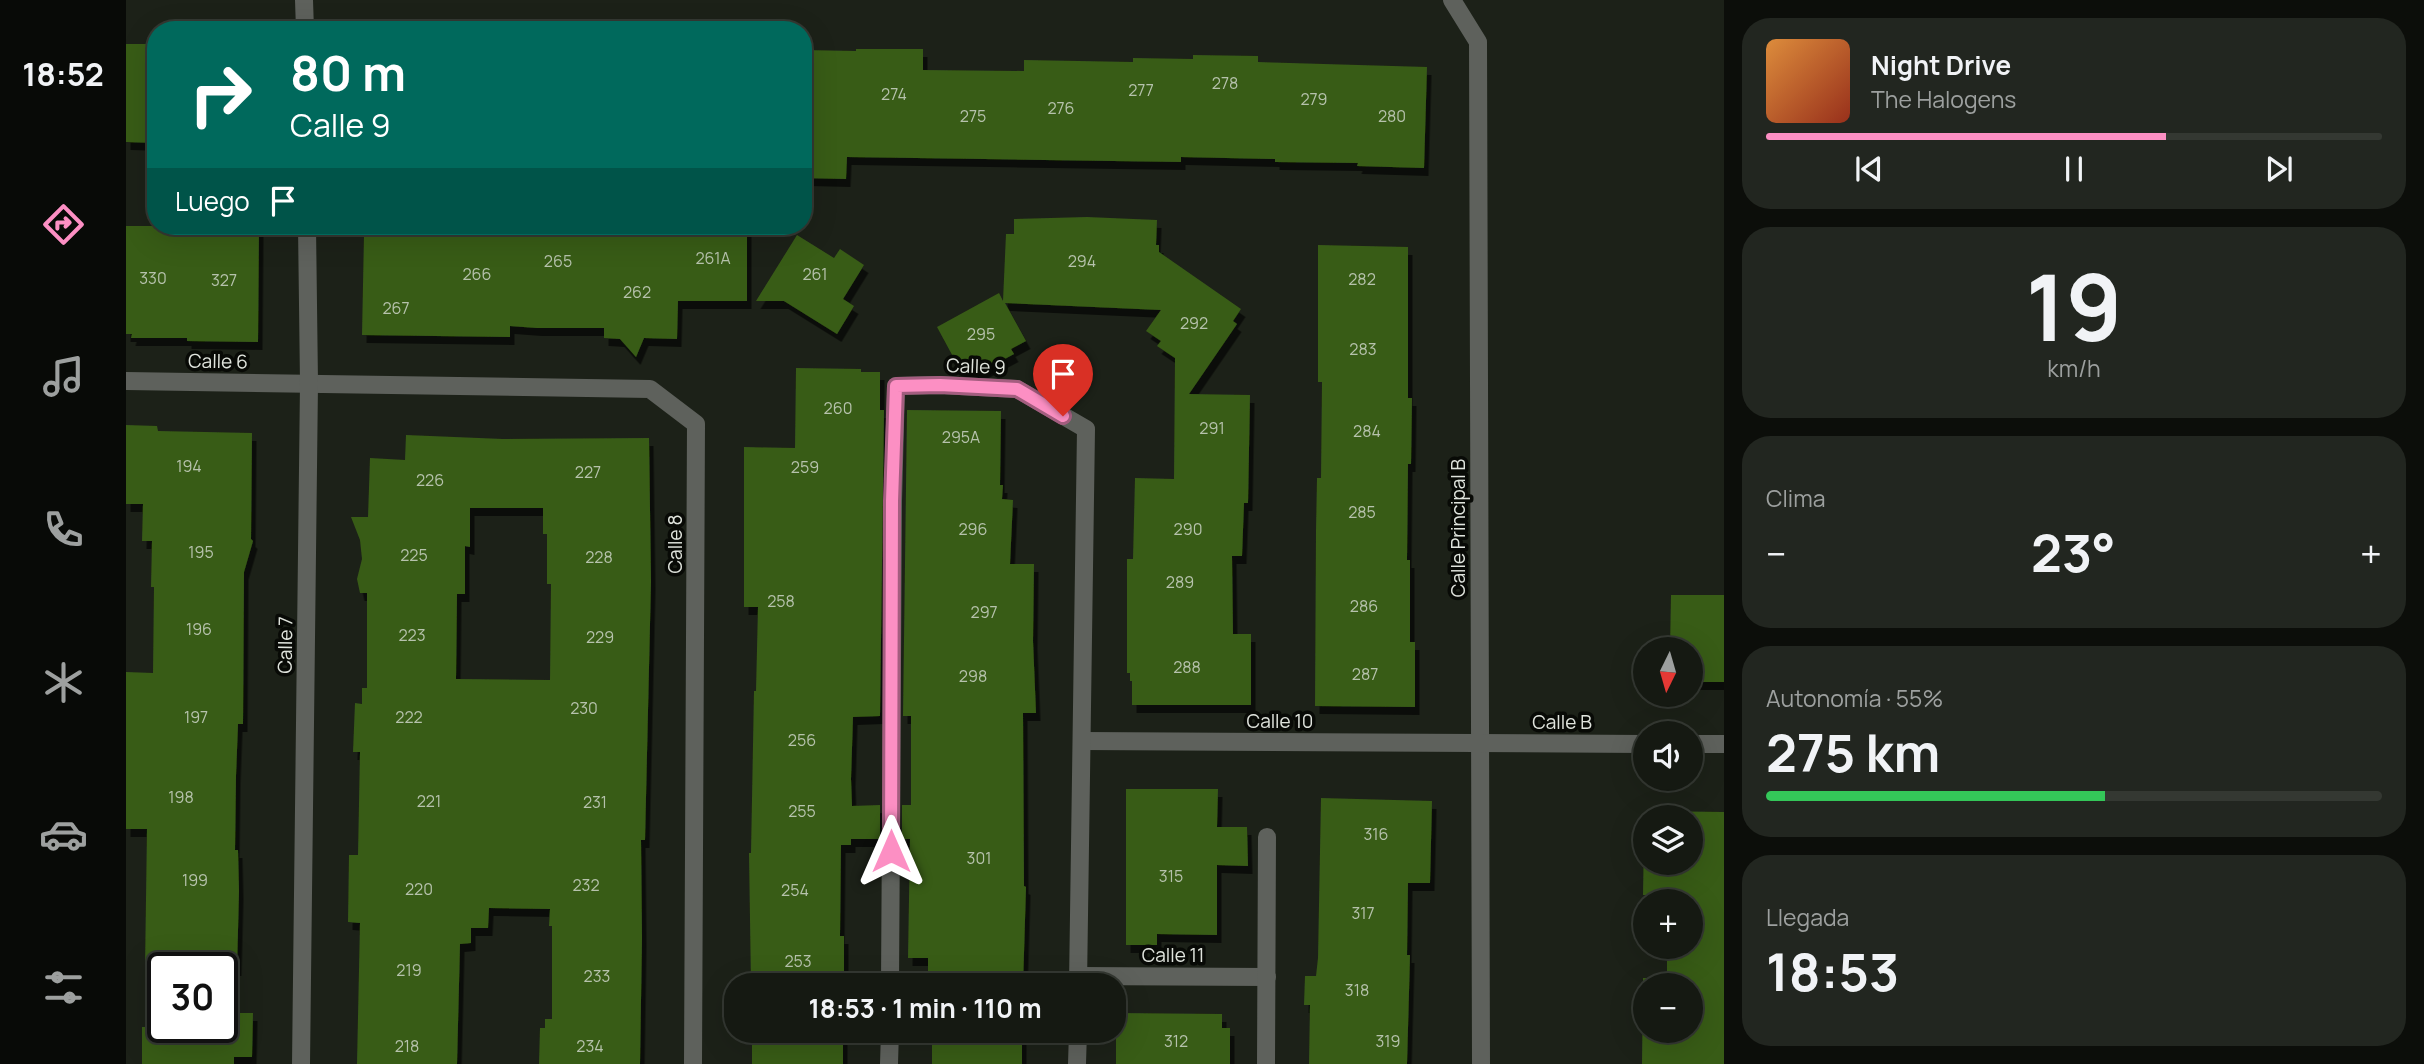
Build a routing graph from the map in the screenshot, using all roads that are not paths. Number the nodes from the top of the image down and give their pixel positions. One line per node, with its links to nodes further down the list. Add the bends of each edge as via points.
1 (304, 0): 3 (street)
2 (1452, 0): 8 (street, Calle Principal B, via 1478,42)
3 (304, 21)
4 (307, 235): 6 (street, Calle 7)
5 (126, 381): 6 (street, Calle 6)
6 (309, 383): 19 (street, Calle 7); 20 (street, Calle 8, via 650,390 696,424)
7 (1082, 741): 8 (street, Calle 10); 13 (street, Calle 9, via 1086,429 1017,389 896,386); 14 (street, Calle 9)
8 (1479, 743): 9 (street, Calle B); 24 (street, Calle Principal B)
9 (1633, 744)
10 (1703, 744): 11 (street)
11 (1724, 744)
12 (1267, 837): 15 (street)
13 (890, 973)
14 (1078, 973)
15 (1267, 977): 16 (street, Calle 11); 23 (street)
16 (1126, 980)
17 (890, 1043): 21 (street)
18 (1077, 1043): 22 (street)
19 (301, 1064)
20 (693, 1064)
21 (889, 1064)
22 (1077, 1064)
23 (1266, 1064)
24 (1481, 1064)

